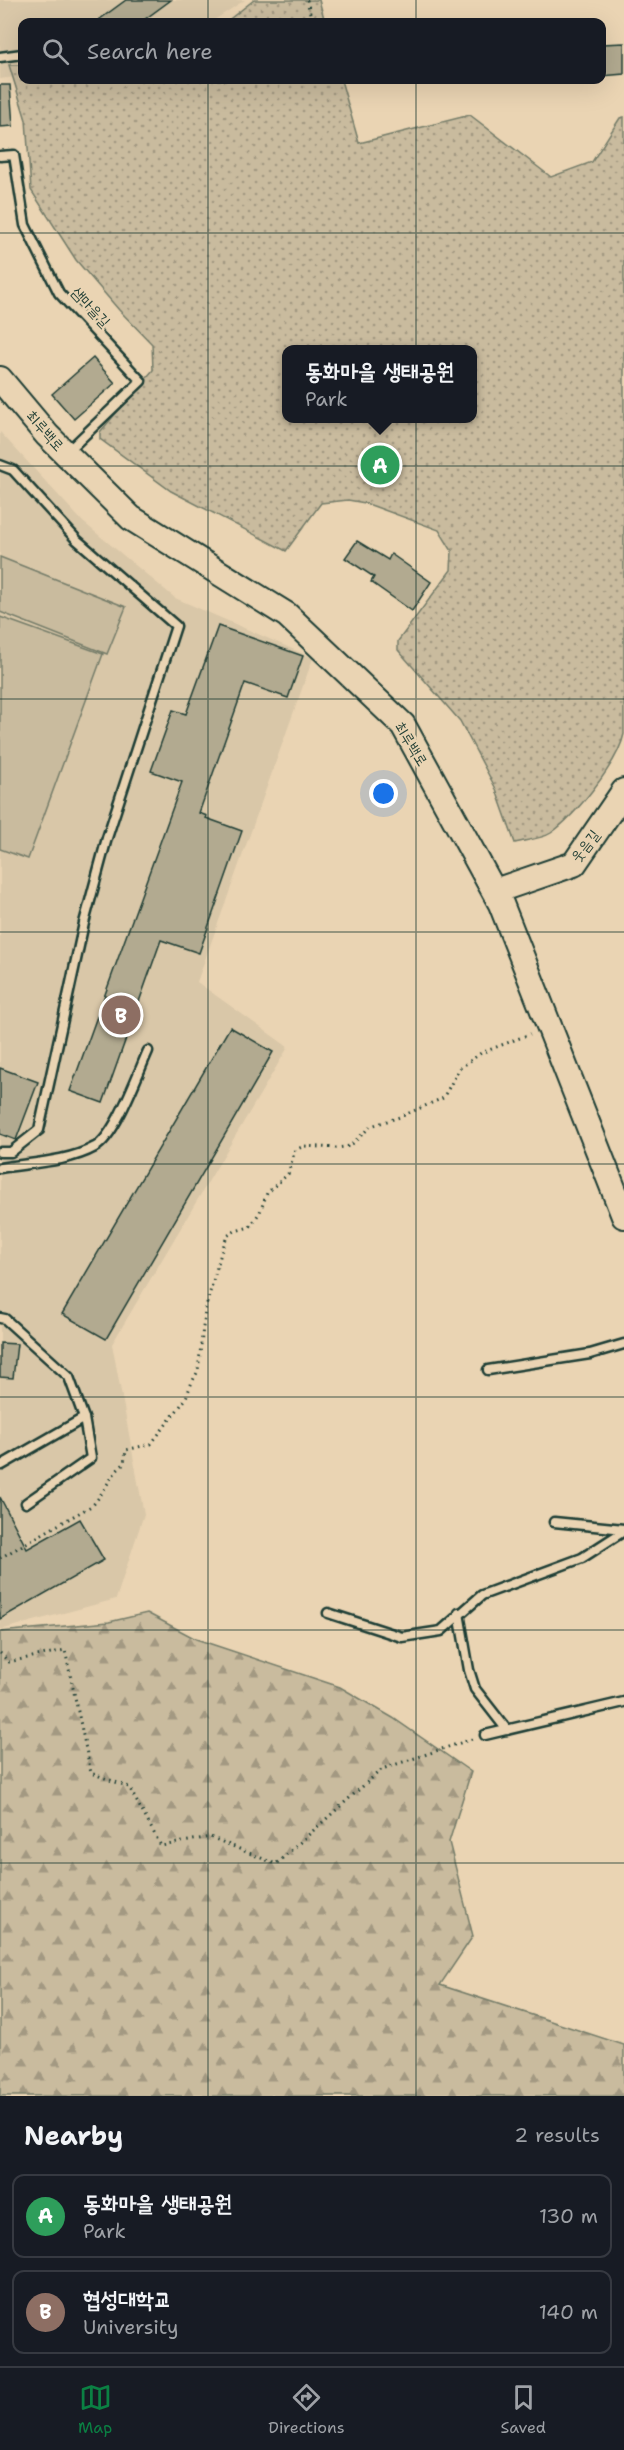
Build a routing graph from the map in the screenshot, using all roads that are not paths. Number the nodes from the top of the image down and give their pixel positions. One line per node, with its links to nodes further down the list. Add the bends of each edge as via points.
1 (18, 55): 2 (lane)
2 (0, 57)
3 (0, 156): 5 (lane, 샘마을길, via 14,155 25,225 59,292 141,381)
4 (0, 378): 5 (street, 최루백로)
5 (65, 453): 8 (street, 최루백로, via 131,518 287,615 403,725)
6 (0, 465): 10 (lane, via 13,470 77,540 176,626 107,838 84,923 39,1130 11,1152)
7 (624, 791): 8 (street, 웃음길, via 574,864)
8 (495, 891): 12 (street, 최루백로)
9 (148, 1051): 11 (lane, via 116,1123 97,1147 67,1157)
10 (0, 1152)
11 (0, 1167)
12 (624, 1216)
13 (0, 1318): 16 (lane, via 69,1377)
14 (624, 1344): 15 (lane, via 590,1354)
15 (488, 1370)
16 (84, 1418): 17 (lane); 18 (lane, via 91,1458)
17 (2, 1465)
18 (26, 1503)
19 (554, 1522): 20 (lane)
20 (624, 1530): 22 (lane, via 582,1558 482,1594)
21 (328, 1613): 22 (lane, via 402,1637 441,1631)
22 (459, 1613): 24 (lane, via 475,1689)
23 (624, 1702): 24 (lane)
24 (507, 1730): 25 (lane)
25 (485, 1735)

